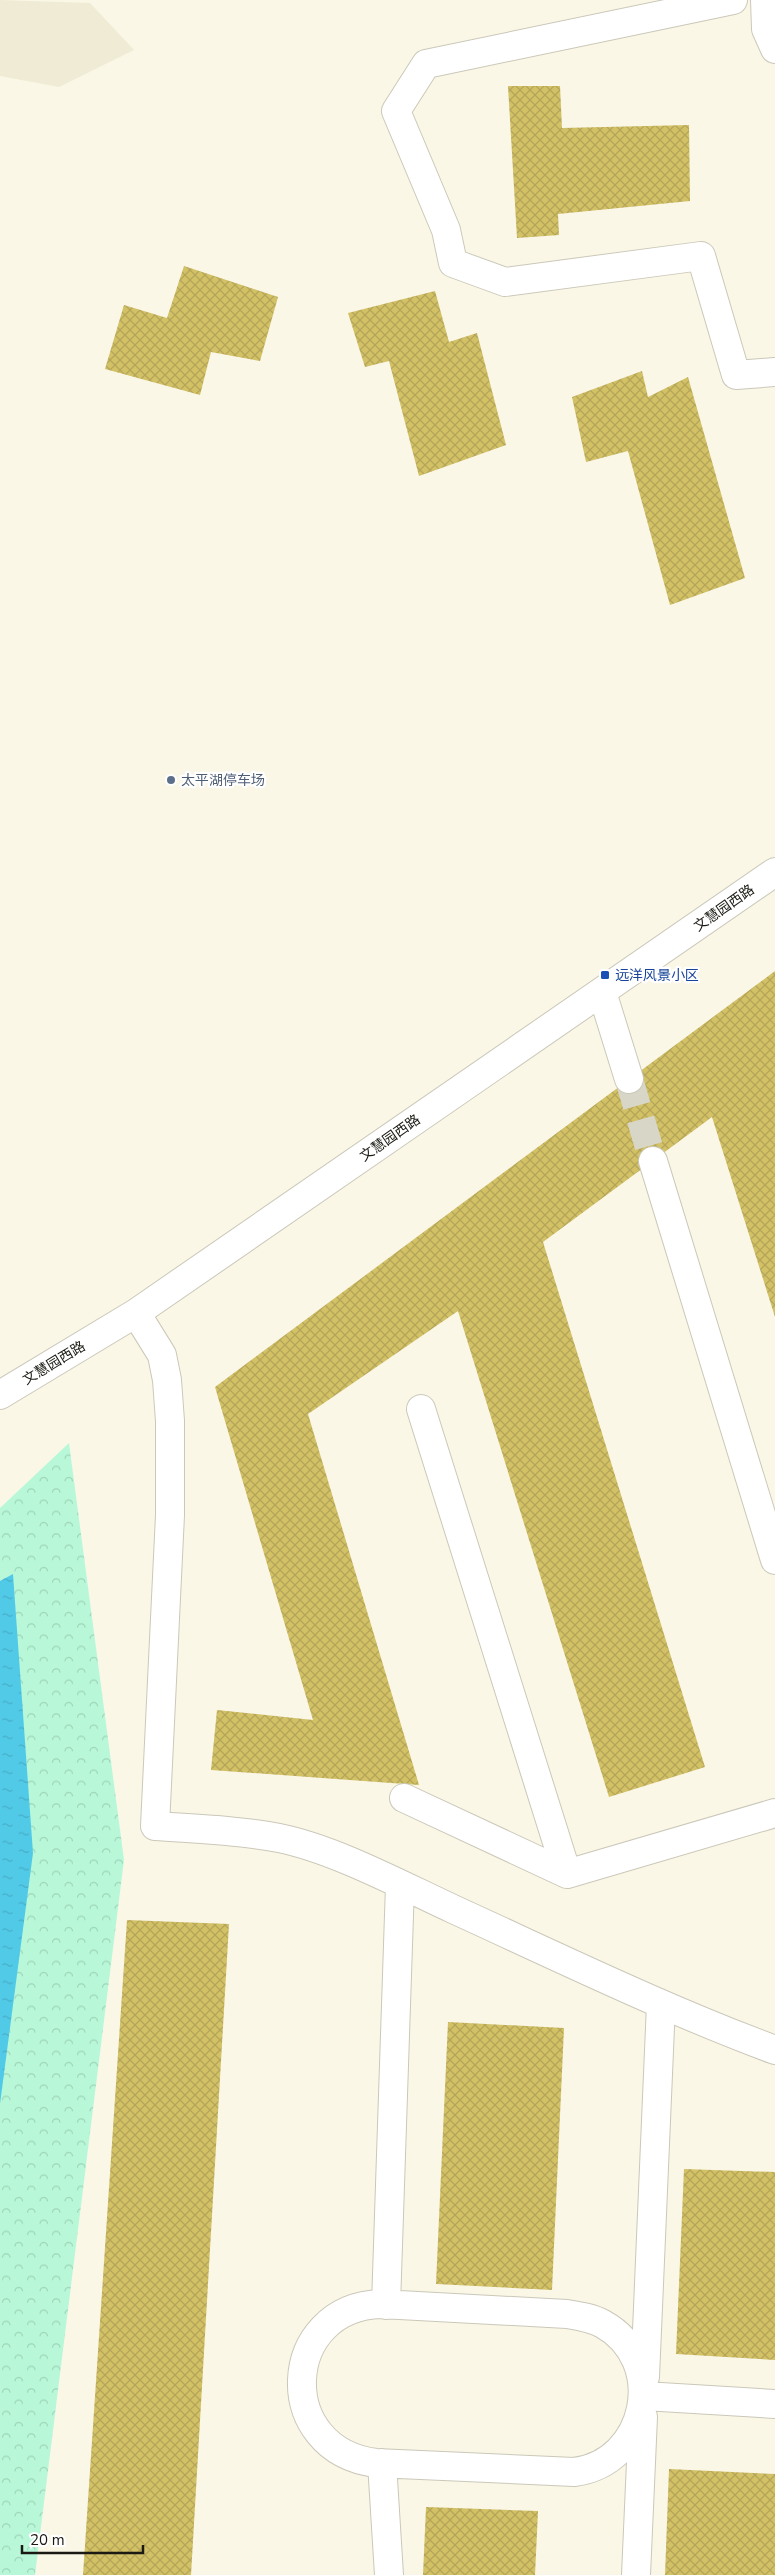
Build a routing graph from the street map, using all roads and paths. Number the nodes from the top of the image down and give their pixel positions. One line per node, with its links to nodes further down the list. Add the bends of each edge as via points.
1 (732, 0): 4 (street, via 426,64 396,111 446,230 454,263 505,282 701,256 736,375)
2 (765, 0): 3 (street, via 766,29)
3 (775, 49)
4 (775, 372)
5 (775, 872): 6 (street, 文慧园西路)
6 (602, 992): 7 (street); 9 (street, 文慧园西路)
7 (629, 1079)
8 (653, 1161): 12 (street)
9 (136, 1313): 10 (street, 文慧园西路); 16 (street, via 162,1355 170,1421 170,1515 155,1826 280,1838 327,1853)
10 (0, 1395)
11 (421, 1409): 15 (street)
12 (775, 1560)
13 (404, 1798): 15 (street)
14 (775, 1813): 15 (street)
15 (568, 1874)
16 (400, 1885): 17 (street); 19 (street)
17 (661, 2004): 18 (street); 20 (street)
18 (775, 2050)
19 (386, 2305): 20 (street, via 567,2314 591,2319 614,2331 634,2354 643,2377); 22 (street, via 354,2309 326,2326 307,2354 301,2380 303,2401 310,2420 326,2442 355,2459)
20 (644, 2396): 21 (street); 22 (street, via 637,2427 623,2448 603,2463 580,2471 567,2473); 24 (street)
21 (775, 2404)
22 (382, 2463): 23 (street)
23 (389, 2575)
24 (636, 2575)

